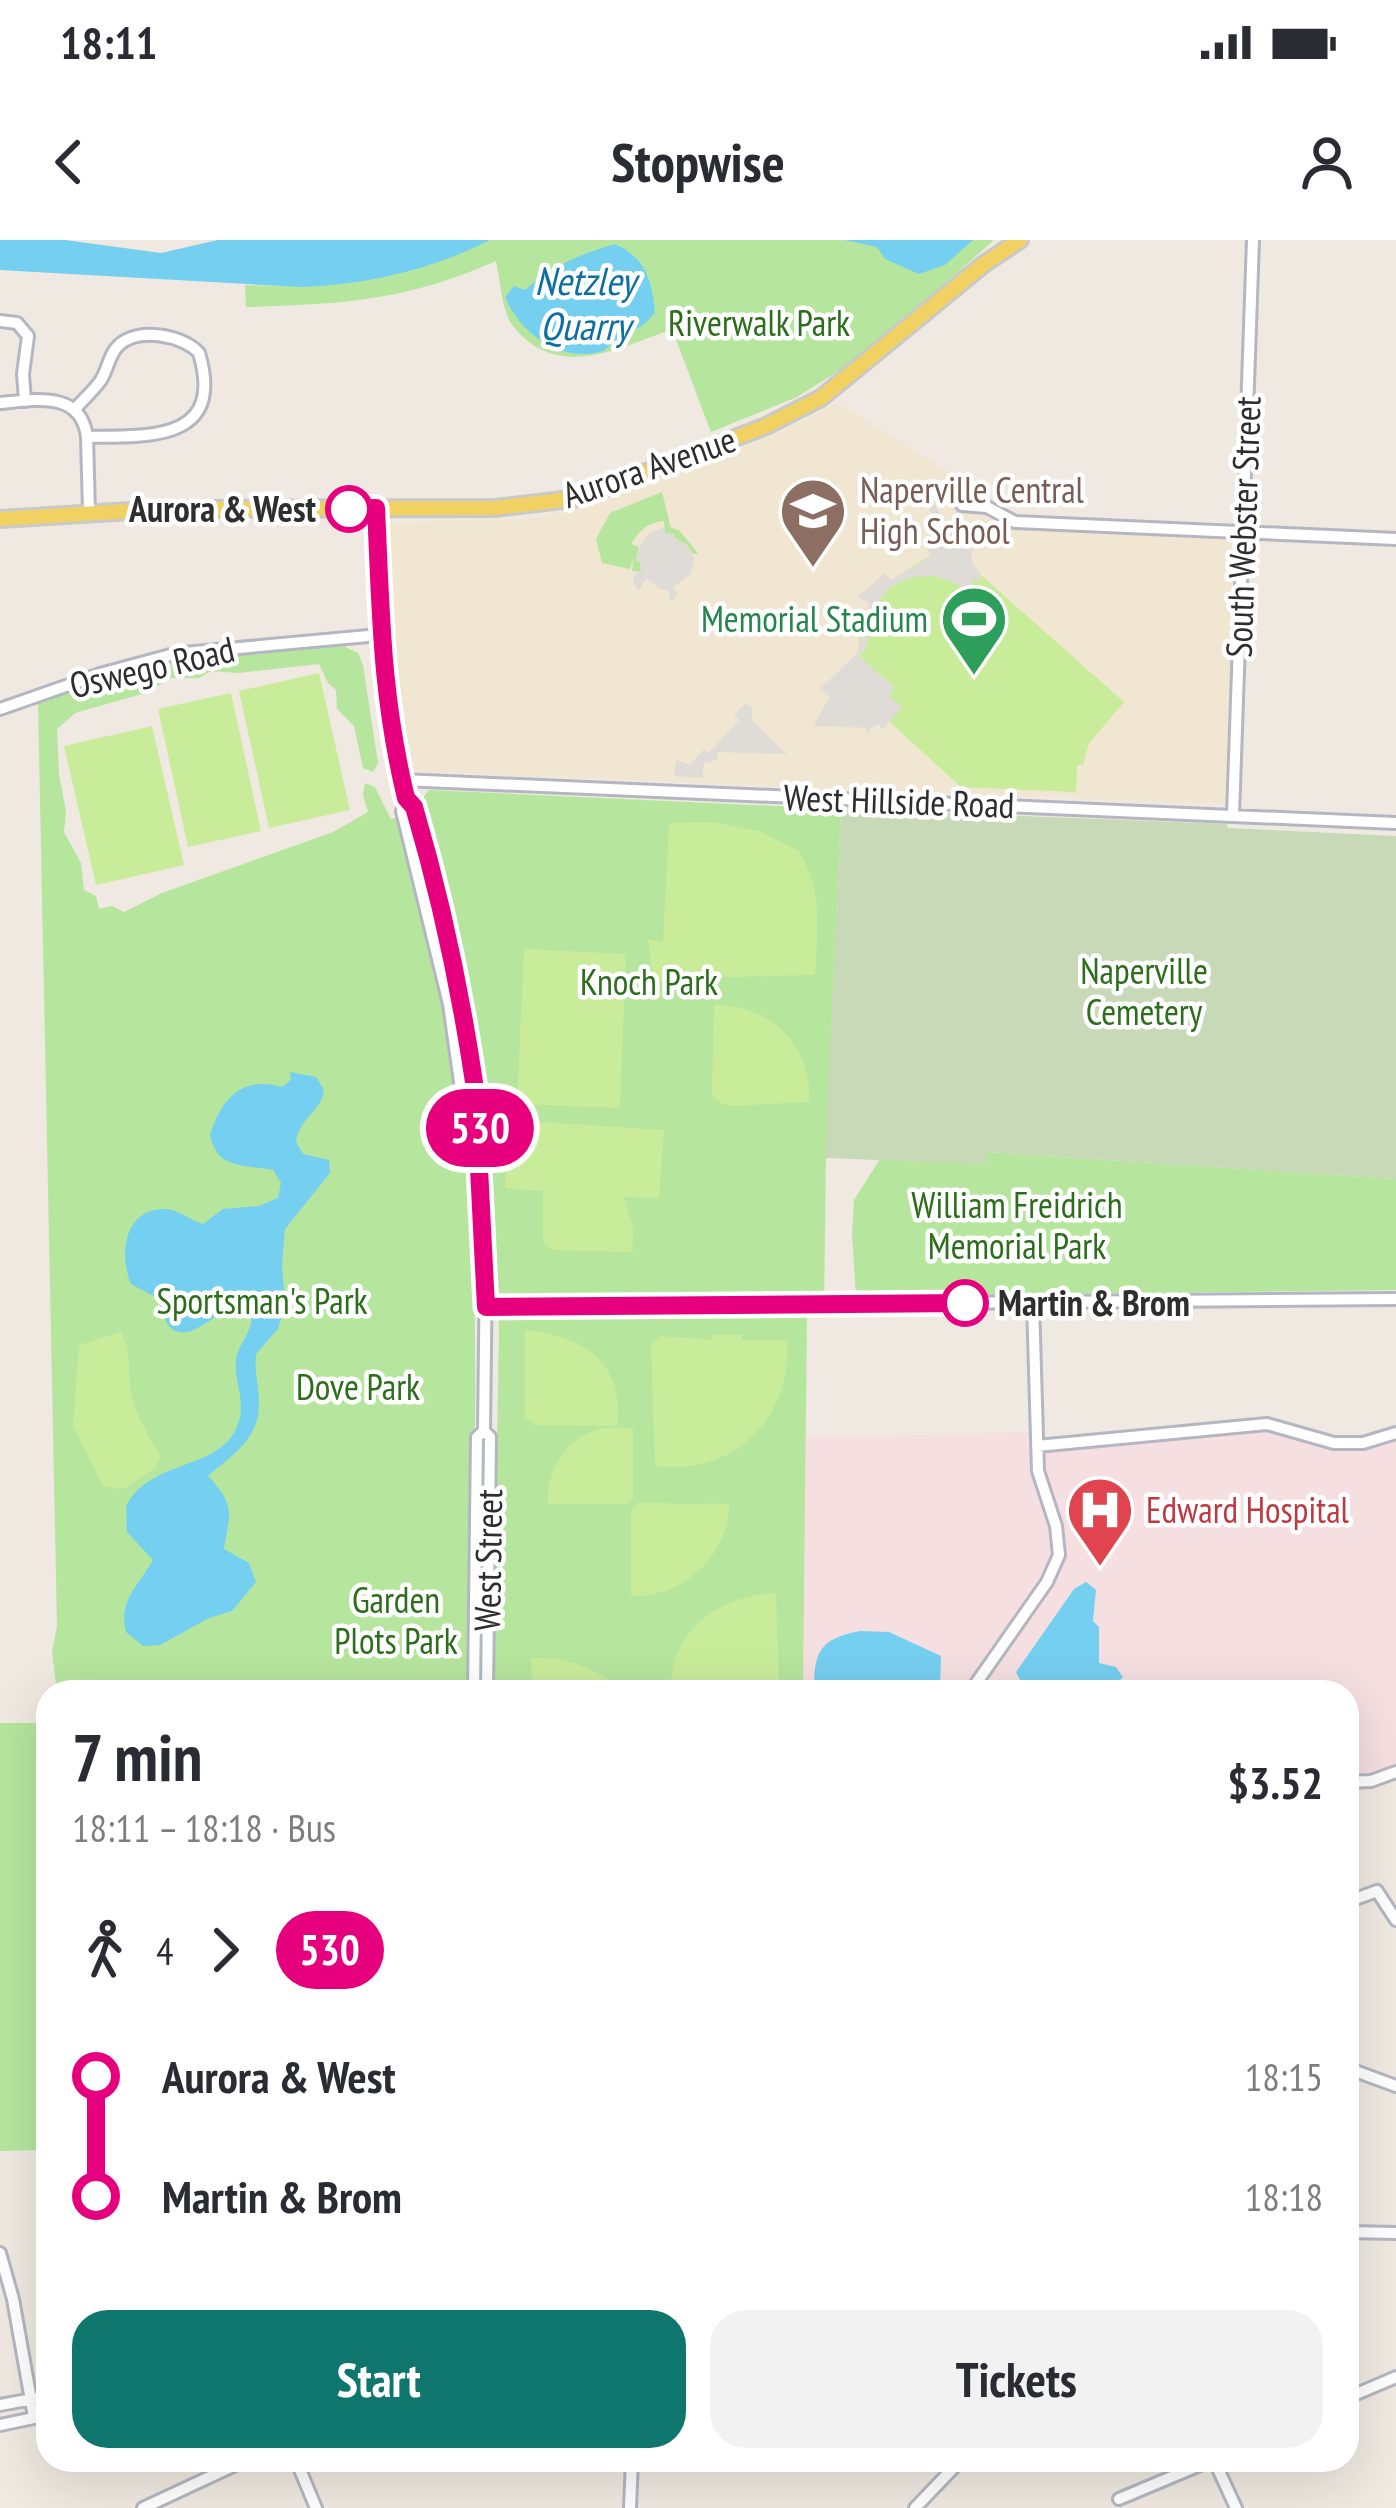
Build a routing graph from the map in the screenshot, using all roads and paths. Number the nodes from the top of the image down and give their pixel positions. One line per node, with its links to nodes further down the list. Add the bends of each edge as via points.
1 (1020, 240): 9 (main road, Aurora Avenue, via 852,376 766,425 579,498 520,507)
2 (1253, 240): 12 (street, South Webster Street)
3 (0, 321): 4 (street, via 17,322 28,336)
4 (26, 401): 5 (street); 6 (street)
5 (0, 403)
6 (75, 409): 7 (street); 7 (street, via 125,340 176,338 202,362 201,401 169,434)
7 (87, 436): 10 (street)
8 (962, 505): 12 (street, via 1015,522)
9 (376, 508): 10 (main road, Aurora Avenue); 14 (street, West Street)
10 (89, 512): 11 (main road, Aurora Avenue)
11 (0, 519)
12 (1243, 532): 13 (street); 17 (street, South Webster Street)
13 (1396, 539)
14 (380, 635): 15 (street, Oswego Road, via 174,655); 16 (street, West Street)
15 (0, 709)
16 (402, 780): 17 (street, West Hillside Road); 21 (street, West Street, via 402,812 449,1004 471,1160 479,1168)
17 (1233, 815): 18 (street, West Hillside Road)
18 (1396, 823)
19 (1396, 1299): 20 (street)
20 (1034, 1302): 21 (street); 24 (street)
21 (486, 1307): 22 (street, West Street)
22 (484, 1431): 25 (street, West Street, via 477,1437); 26 (street, West Street)
23 (1396, 1433): 24 (street, via 1334,1443 1268,1424)
24 (1036, 1446): 27 (street, via 1059,1555)
25 (474, 1680)
26 (487, 1680)
27 (977, 1680)
28 (1396, 1772): 29 (street)
29 (1359, 1782)
30 (1359, 1898): 31 (street, via 1377,1891)
31 (1396, 1920)
32 (1359, 2072): 33 (street)
33 (1396, 2086)
34 (1359, 2232): 35 (street)
35 (1396, 2233)
36 (0, 2253): 37 (street)
37 (4, 2282): 41 (street)
38 (1396, 2377): 39 (street)
39 (1359, 2393)
40 (36, 2397): 41 (street)
41 (31, 2398): 42 (street); 43 (street)
42 (0, 2405)
43 (34, 2417): 44 (street)
44 (0, 2425)
45 (220, 2472): 52 (street)
46 (301, 2472): 53 (street)
47 (632, 2472): 54 (street)
48 (950, 2472): 55 (street)
49 (1184, 2472): 51 (street)
50 (1218, 2472): 56 (street)
51 (1119, 2499)
52 (143, 2508)
53 (316, 2508)
54 (630, 2508)
55 (915, 2508)
56 (1235, 2508)

